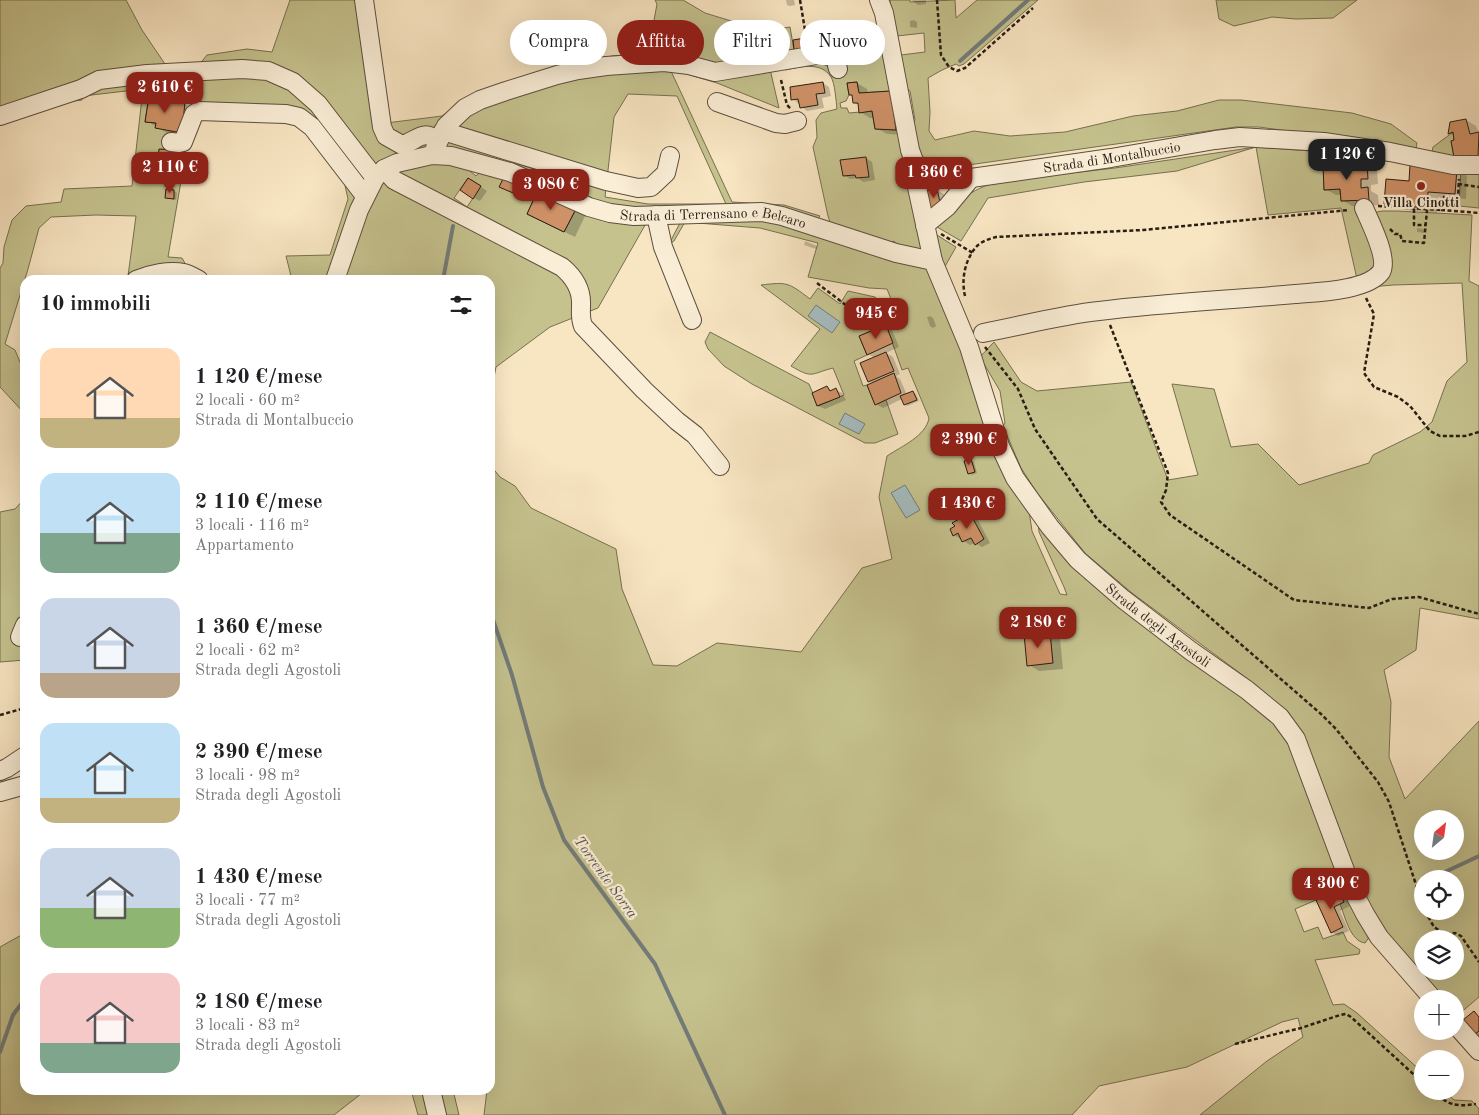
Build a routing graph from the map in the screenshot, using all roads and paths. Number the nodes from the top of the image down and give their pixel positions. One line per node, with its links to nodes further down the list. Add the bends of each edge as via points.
1 (364, 0): 15 (street, via 382,127 386,136 402,145 424,135)
2 (800, 0): 6 (path)
3 (879, 0): 17 (street, via 907,142)
4 (937, 0): 5 (path, via 941,55 949,67 957,71 965,68)
5 (1033, 8)
6 (804, 20)
7 (800, 58): 15 (street, via 714,72 689,64 664,62 578,70 480,100 455,116)
8 (837, 65): 9 (street)
9 (838, 69)
10 (781, 80): 13 (path, via 787,105)
11 (717, 102): 13 (street, via 776,123 785,124)
12 (0, 116): 20 (street, via 99,80 147,74 242,69 268,71 293,82 318,104)
13 (796, 117)
14 (171, 142): 24 (street, via 183,142 194,114 199,111 299,117 312,127)
15 (438, 142): 16 (street, via 638,188 651,186 666,173); 20 (street, Strada di Terrensano e Belcaro); 31 (street, Strada di Terrensano e Belcaro, via 451,156 510,172 589,207 634,216)
16 (670, 156)
17 (914, 161): 21 (street, Strada di Montalbuccio, via 934,178); 32 (street, Strada degli Agostoli)
18 (1460, 165): 19 (street, Strada di Montalbuccio); 21 (street, Strada di Montalbuccio, via 1324,142 1240,137); 22 (path)
19 (1479, 165)
20 (380, 173): 24 (street); 49 (street, via 572,275 580,290 579,317 583,326 644,390 695,435)
21 (971, 178): 32 (street, via 947,207)
22 (1458, 184): 23 (path); 28 (path, via 1458,198 1441,197)
23 (1479, 187)
24 (365, 196): 40 (street)
25 (1372, 207): 26 (path); 30 (path); 36 (path, via 1143,230 996,237 978,245); 42 (street, via 1384,266 1380,274)
26 (1414, 209): 27 (path); 33 (path, via 1414,224)
27 (1427, 210): 28 (path); 33 (path)
28 (1441, 210): 29 (path)
29 (1479, 213)
30 (1381, 214)
31 (656, 215): 37 (street, Strada di Terrensano e Belcaro, via 762,212); 45 (street, via 663,247)
32 (925, 225): 37 (street, Strada degli Agostoli)
33 (1426, 225): 34 (path, via 1424,243 1402,241 1400,234 1395,234)
34 (1390, 228)
35 (941, 234): 36 (path)
36 (973, 252): 43 (path, via 963,272)
37 (932, 261): 47 (street, Strada degli Agostoli)
38 (153, 275): 39 (street)
39 (189, 275)
40 (337, 275)
41 (817, 283): 46 (path, via 864,319)
42 (1354, 287): 44 (street); 48 (path, via 1368,300 1374,314 1364,373 1374,387 1410,406 1430,431 1440,436 1465,436)
43 (965, 297)
44 (1104, 310): 47 (street); 50 (path, via 1168,473 1161,502 1170,515 1294,600 1370,608 1392,599 1419,597)
45 (692, 320)
46 (866, 329)
47 (980, 345): 57 (path, via 1018,389 1035,429 1097,519 1336,729 1378,782 1389,802); 60 (street, Strada degli Agostoli, via 1000,446 1011,471 1033,504 1078,560 1123,599 1280,717 1296,739 1352,889 1365,914 1379,938)
48 (1479, 432)
49 (720, 466)
50 (1479, 614)
51 (20, 709): 52 (path)
52 (0, 715)
53 (20, 759): 54 (street)
54 (0, 771)
55 (20, 786): 56 (street)
56 (0, 792)
57 (1414, 879)
58 (1430, 920): 59 (path, via 1434,928 1445,934 1461,936)
59 (1479, 962)
60 (1425, 990)
61 (1464, 1034): 63 (street)
62 (1235, 1044): 64 (path, via 1346,1014)
63 (1479, 1051)
64 (1414, 1075)
65 (431, 1095): 68 (street)
66 (1444, 1100): 67 (path, via 1451,1105)
67 (1476, 1104)
68 (437, 1115)

